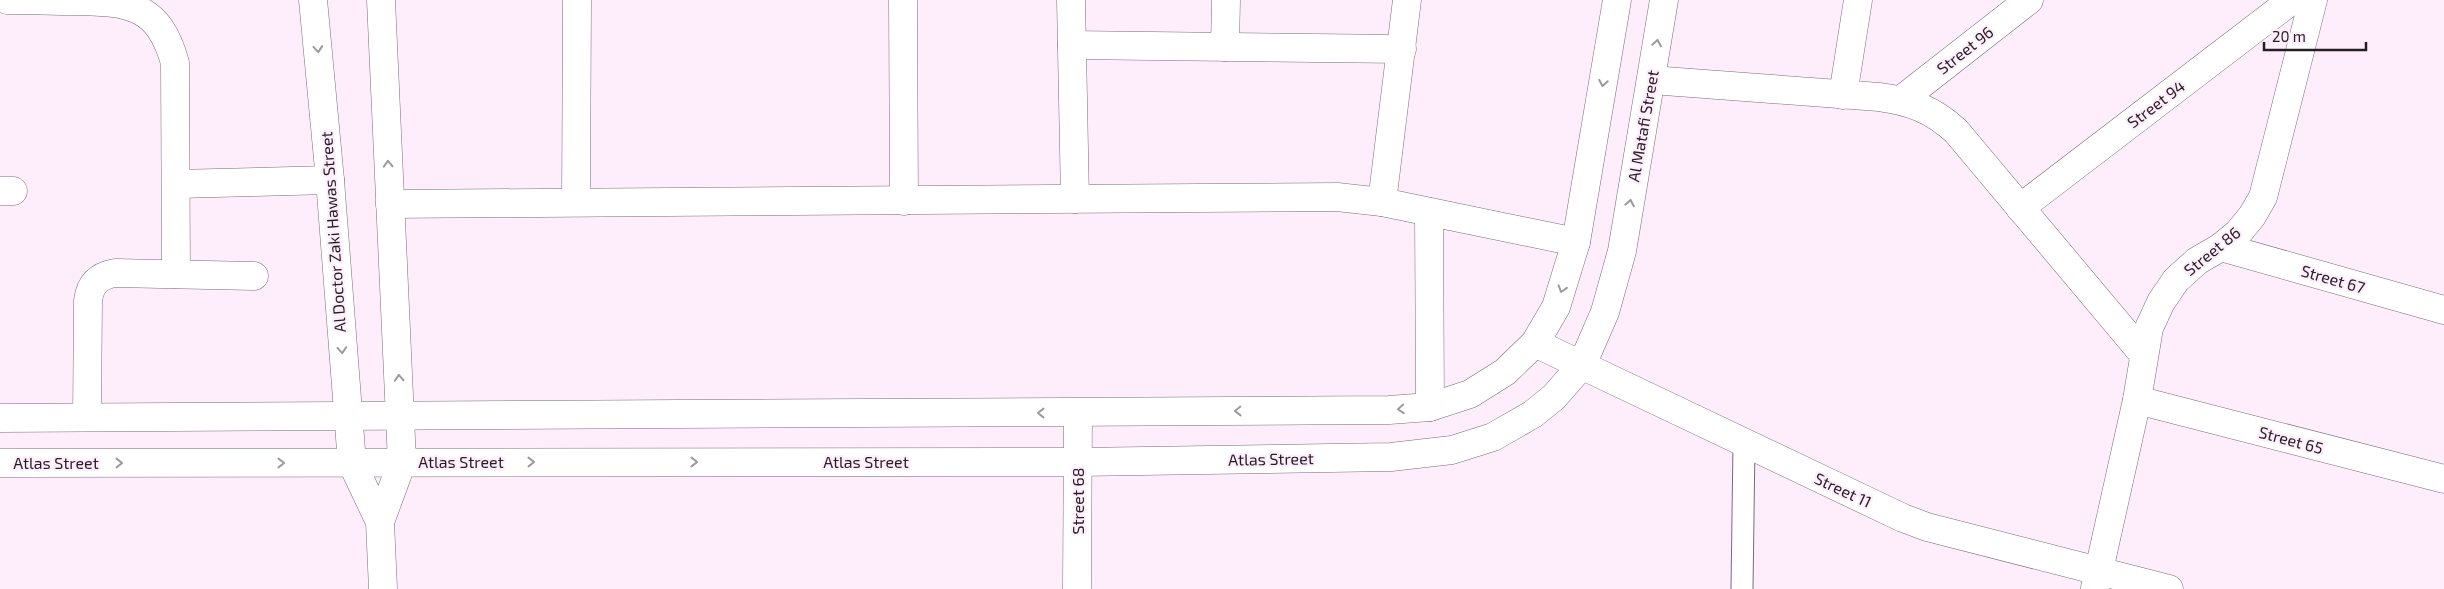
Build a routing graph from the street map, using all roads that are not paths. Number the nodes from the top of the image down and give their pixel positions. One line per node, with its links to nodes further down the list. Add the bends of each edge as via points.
1 (6, 0): 22 (street, via 112,1 135,7 155,21 168,40 174,63)
2 (313, 0): 21 (street, Al Doctor Zaki Hawas Street, one-way to 21)
3 (381, 0): 27 (street, one-way to 3)
4 (577, 0): 25 (street)
5 (903, 0): 24 (street)
6 (1071, 0): 15 (street)
7 (1226, 0): 16 (street)
8 (1407, 0): 17 (street)
9 (1617, 0): 30 (street, one-way to 30)
10 (1664, 0): 18 (street, Al Matafi Street, one-way to 10)
11 (1858, 0): 19 (street)
12 (2029, 0): 20 (street, Street 96)
13 (2292, 0): 28 (street, Street 94)
14 (2313, 0): 31 (street, Street 86, via 2263,197 2238,233)
15 (1072, 45): 16 (street); 23 (street)
16 (1226, 47): 17 (street)
17 (1402, 49): 26 (street)
18 (1651, 80): 19 (street); 32 (street, Al Matafi Street, one-way to 18)
19 (1843, 95): 20 (street)
20 (1901, 100): 28 (street, via 1928,110 1956,131)
21 (330, 180): 22 (street); 43 (street, Al Doctor Zaki Hawas Street, one-way to 43)
22 (176, 184): 33 (street)
23 (1075, 199): 24 (street); 26 (street, via 1337,197)
24 (904, 201): 25 (street)
25 (576, 202): 27 (street)
26 (1382, 202): 29 (street)
27 (390, 204): 44 (street, one-way to 27)
28 (2020, 208): 37 (street)
29 (1429, 212): 30 (street); 40 (street)
30 (1576, 242): 36 (street, one-way to 36, via 1556,307)
31 (2221, 247): 35 (street, Street 67); 37 (street, Street 86, via 2197,261 2176,280 2149,328)
32 (1622, 251): 38 (street, Atlas Street, via 1605,312)
33 (176, 274): 34 (street); 42 (street, via 104,275 89,290)
34 (254, 276)
35 (2444, 310)
36 (1535, 343): 38 (street, Street 11); 40 (street, via 1505,372 1470,394)
37 (2144, 355): 39 (street, Street 86)
38 (1582, 365): 46 (street, Street 11); 48 (street, Atlas Street, via 1554,397 1533,414 1492,437 1452,450 1391,457)
39 (2137, 400): 51 (street, Street 65); 53 (street, Street 86)
40 (1430, 406): 41 (street, one-way to 41, via 1389,410)
41 (1078, 413): 44 (street, one-way to 44); 48 (street, Street 68)
42 (87, 417): 43 (street); 45 (street)
43 (347, 417): 44 (street); 49 (street, Al Doctor Zaki Hawas Street)
44 (400, 417): 47 (street)
45 (0, 418)
46 (1744, 443): 53 (street, Street 11, via 1927,527); 56 (lane)
47 (402, 462): 48 (street, Atlas Street, one-way to 48); 49 (street, Atlas Street); 52 (street)
48 (1078, 462): 55 (street, Street 68)
49 (352, 463): 50 (street, Atlas Street, one-way to 49); 52 (street, Al Doctor Zaki Hawas Street)
50 (0, 464)
51 (2444, 479)
52 (380, 522): 54 (street)
53 (2097, 580): 57 (street, Street 11)
54 (383, 589)
55 (1077, 589)
56 (1742, 589)
57 (2169, 589)

